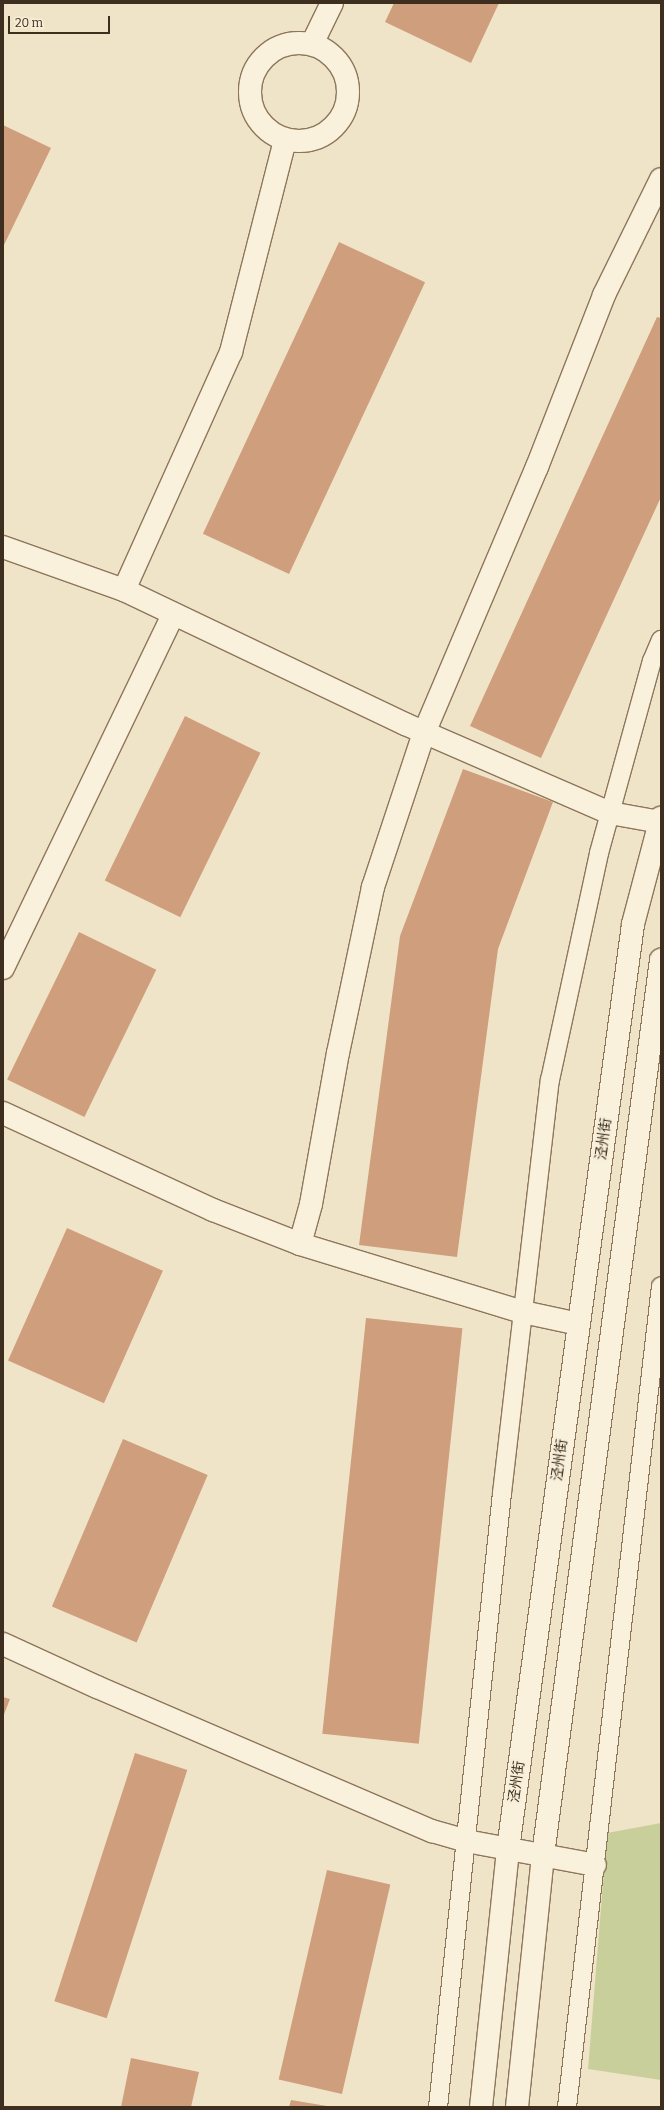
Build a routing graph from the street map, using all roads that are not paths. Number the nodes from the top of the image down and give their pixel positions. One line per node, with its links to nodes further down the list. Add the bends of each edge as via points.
1 (332, 3): 2 (street)
2 (312, 44): 3 (street, via 338,61 345,75 347,105 340,120 316,139 301,142); 3 (street, via 281,46 257,65 251,79 249,95 252,110 271,134)
3 (286, 140): 6 (street, via 231,352)
4 (661, 179): 9 (street, via 604,295 537,467)
5 (3, 547): 6 (street)
6 (124, 590): 7 (street)
7 (173, 614): 9 (street); 13 (street)
8 (661, 640): 10 (lane, via 652,661)
9 (424, 733): 10 (street); 15 (street, via 373,887 338,1053 311,1204)
10 (610, 813): 11 (street); 17 (lane, via 550,1080)
11 (660, 820): 18 (street, 泾州街, via 633,924)
12 (661, 960): 22 (street)
13 (3, 968)
14 (3, 1113): 15 (street, via 213,1210)
15 (300, 1244): 17 (street)
16 (661, 1286): 23 (lane)
17 (523, 1312): 18 (street); 20 (lane)
18 (579, 1324): 21 (street, 泾州街)
19 (3, 1644): 20 (street, via 425,1828)
20 (466, 1841): 21 (street); 24 (lane)
21 (508, 1849): 22 (street); 25 (street, 泾州街)
22 (543, 1855): 23 (street); 26 (street)
23 (595, 1865): 27 (lane)
24 (438, 2107)
25 (480, 2107)
26 (517, 2107)
27 (567, 2107)

